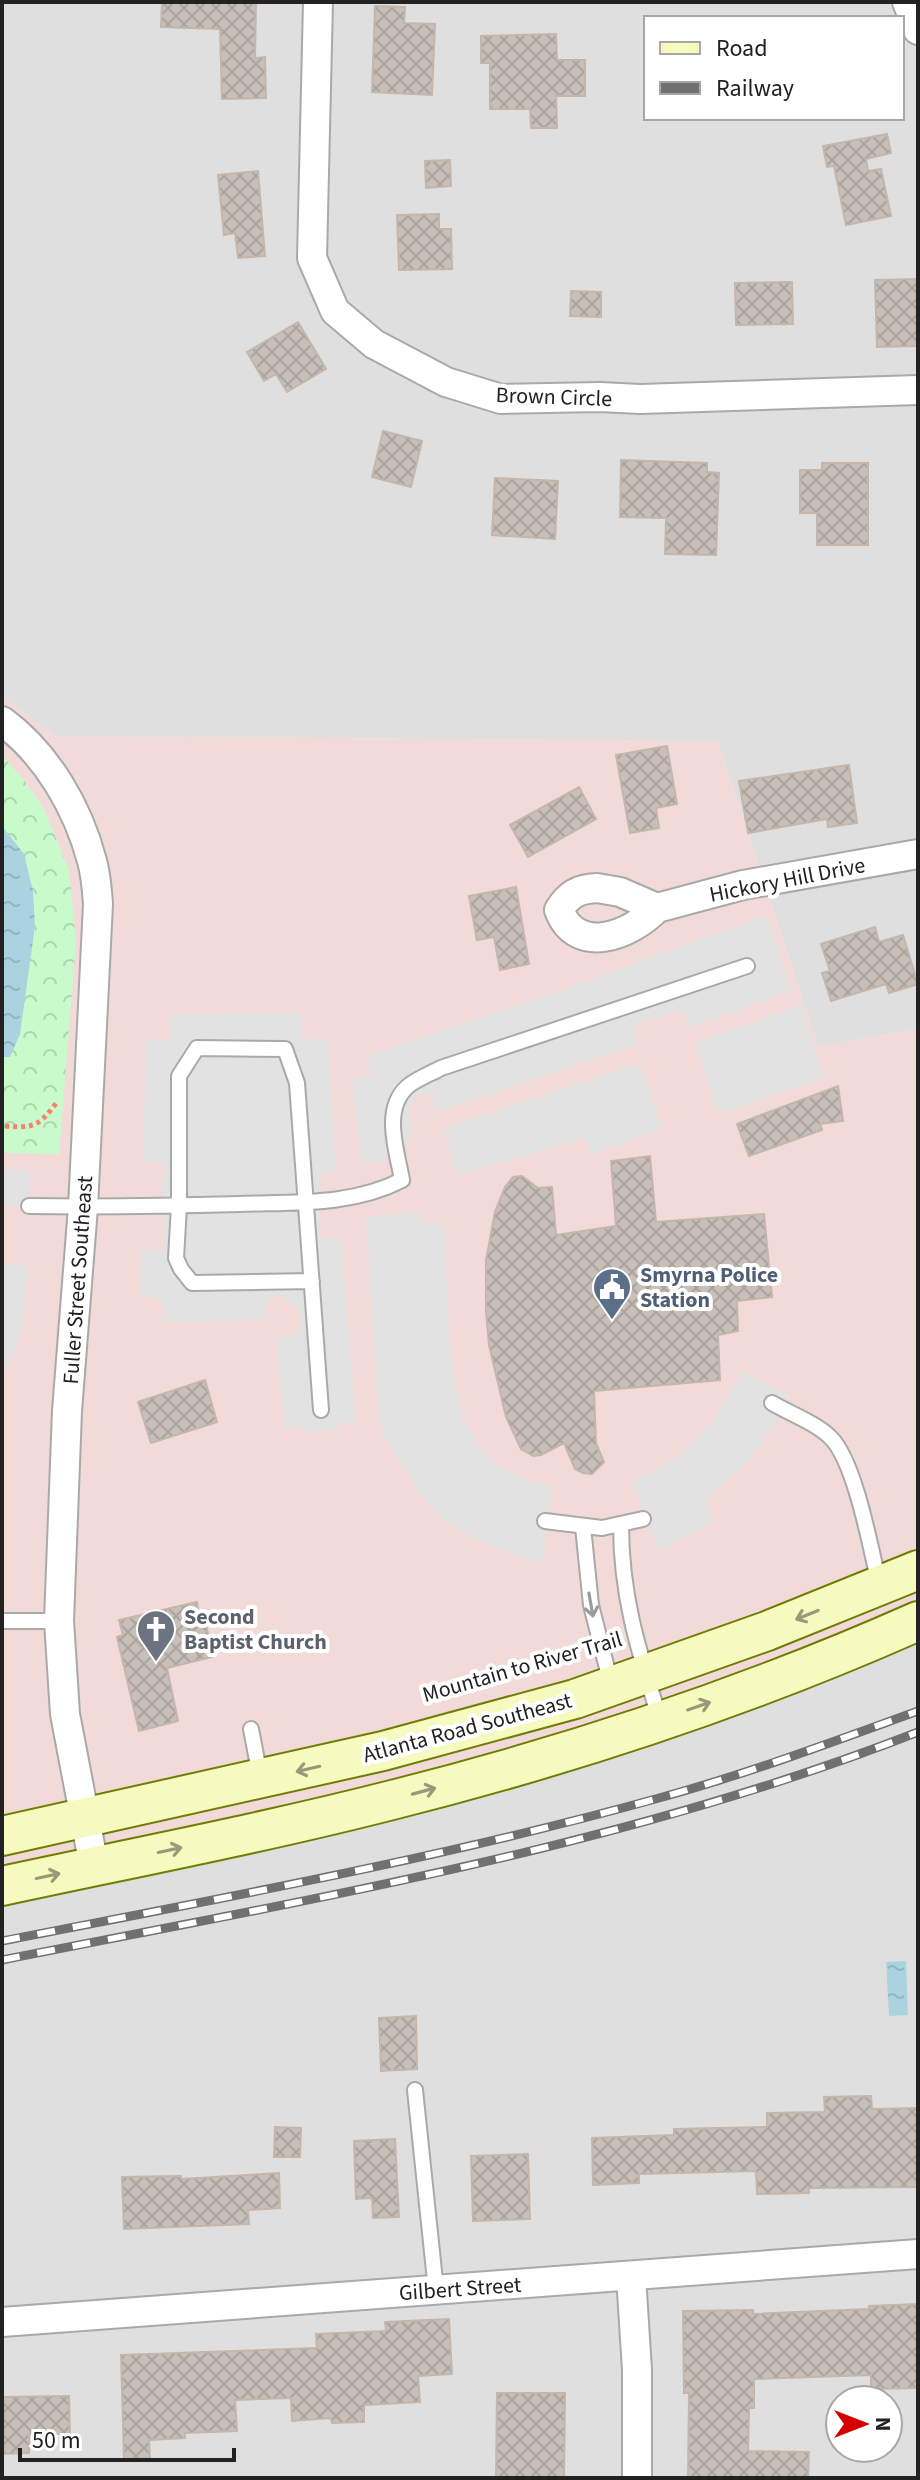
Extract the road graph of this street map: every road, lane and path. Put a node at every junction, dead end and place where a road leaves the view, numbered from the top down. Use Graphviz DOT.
graph roads {
  1 [pos="318,2"];
  2 [pos="907,2"];
  3 [pos="918,30"];
  4 [pos="918,390"];
  5 [pos="2,721"];
  6 [pos="918,854"];
  7 [pos="657,908"];
  8 [pos="747,966"];
  9 [pos="57,1102"];
  10 [pos="3,1125"];
  11 [pos="305,1201"];
  12 [pos="29,1206"];
  13 [pos="179,1206"];
  14 [pos="83,1207"];
  15 [pos="312,1281"];
  16 [pos="772,1403"];
  17 [pos="321,1410"];
  18 [pos="643,1519"];
  19 [pos="545,1521"];
  20 [pos="621,1525"];
  21 [pos="583,1527"];
  22 [pos="918,1570"];
  23 [pos="879,1586"];
  24 [pos="2,1621"];
  25 [pos="59,1621"];
  26 [pos="918,1621"];
  27 [pos="628,1680"];
  28 [pos="660,1720"];
  29 [pos="251,1729"];
  30 [pos="261,1780"];
  31 [pos="84,1819"];
  32 [pos="2,1836"];
  33 [pos="94,1866"];
  34 [pos="2,1886"];
  35 [pos="415,2090"];
  36 [pos="918,2254"];
  37 [pos="631,2276"];
  38 [pos="436,2290"];
  39 [pos="2,2322"];
  40 [pos="637,2478"];
  1 -- 4 [label="street, Brown Circle"];
  2 -- 3 [label="street"];
  5 -- 14 [label="street, Fuller Street Southeast"];
  6 -- 7 [label="street, Hickory Hill Drive"];
  8 -- 11 [label="lane"];
  9 -- 10 [label="path"];
  11 -- 13 [label="lane"];
  11 -- 13 [label="lane"];
  11 -- 15 [label="lane"];
  12 -- 14 [label="lane"];
  13 -- 14 [label="lane"];
  13 -- 15 [label="lane"];
  14 -- 25 [label="street, Fuller Street Southeast"];
  15 -- 17 [label="lane"];
  16 -- 23 [label="lane"];
  18 -- 20 [label="lane"];
  19 -- 21 [label="lane"];
  20 -- 21 [label="lane"];
  20 -- 27 [label="lane"];
  21 -- 27 [label="lane, one-way"];
  22 -- 23 [label="main road, Atlanta Road Southeast"];
  23 -- 27 [label="main road, Atlanta Road Southeast, one-way"];
  24 -- 25 [label="lane"];
  25 -- 31 [label="street, Fuller Street Southeast"];
  28 -- 26 [label="main road, one-way"];
  27 -- 28 [label="lane"];
  27 -- 30 [label="main road, Atlanta Road Southeast, one-way"];
  33 -- 28 [label="main road, one-way"];
  29 -- 30 [label="lane"];
  30 -- 31 [label="main road, Atlanta Road Southeast"];
  31 -- 32 [label="main road, Atlanta Road Southeast"];
  31 -- 33 [label="street, Fuller Street Southeast"];
  34 -- 33 [label="main road, one-way"];
  35 -- 38 [label="lane"];
  36 -- 37 [label="street, Gilbert Street"];
  37 -- 38 [label="street, Gilbert Street"];
  37 -- 40 [label="street"];
  38 -- 39 [label="street, Gilbert Street"];
}
